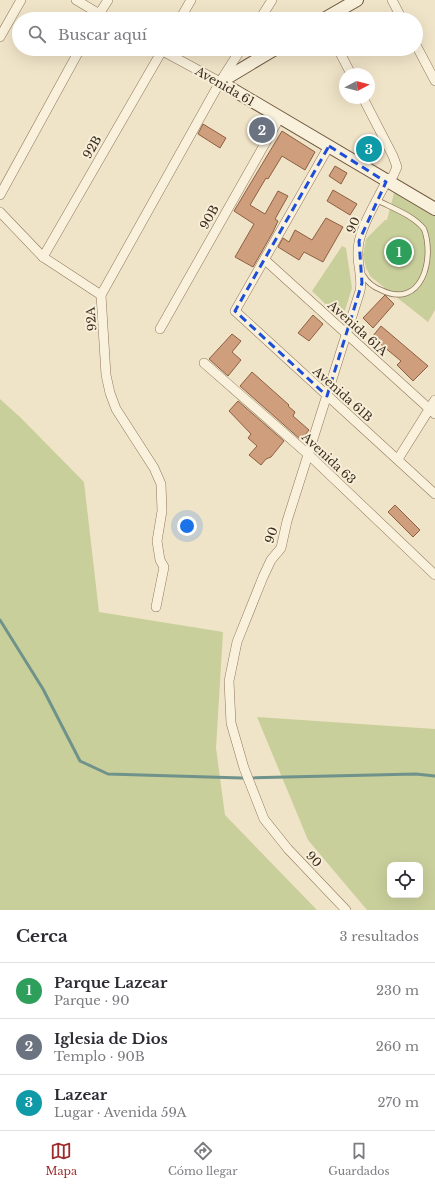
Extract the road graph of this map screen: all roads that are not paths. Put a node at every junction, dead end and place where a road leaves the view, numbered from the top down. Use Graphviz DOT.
graph roads {
  1 [pos="21,0"];
  2 [pos="76,0"];
  3 [pos="108,0"];
  4 [pos="191,0"];
  5 [pos="272,0"];
  6 [pos="392,0"];
  7 [pos="353,1"];
  8 [pos="14,12"];
  9 [pos="92,12"];
  10 [pos="100,12"];
  11 [pos="184,12"];
  12 [pos="264,12"];
  13 [pos="335,12"];
  14 [pos="398,12"];
  15 [pos="12,16"];
  16 [pos="0,37"];
  17 [pos="76,56"];
  18 [pos="159,56"];
  19 [pos="173,56"];
  20 [pos="237,56"];
  21 [pos="263,56"];
  22 [pos="342,56"];
  23 [pos="422,56"];
  24 [pos="348,68"];
  25 [pos="435,81"];
  26 [pos="220,82"];
  27 [pos="366,104"];
  28 [pos="280,117"];
  29 [pos="329,146"];
  30 [pos="386,182"];
  31 [pos="0,195"];
  32 [pos="377,200"];
  33 [pos="435,209"];
  34 [pos="0,212"];
  35 [pos="43,257"];
  36 [pos="265,260"];
  37 [pos="361,272"];
  38 [pos="101,295"];
  39 [pos="160,329"];
  40 [pos="347,333"];
  41 [pos="204,363"];
  42 [pos="327,396"];
  43 [pos="435,400"];
  44 [pos="432,411"];
  45 [pos="310,456"];
  46 [pos="398,459"];
  47 [pos="435,494"];
  48 [pos="435,575"];
  49 [pos="156,607"];
  50 [pos="346,910"];
  1 -- 8 [label="street"];
  2 -- 9 [label="street"];
  3 -- 10 [label="street"];
  4 -- 11 [label="street"];
  5 -- 12 [label="street"];
  6 -- 14 [label="street"];
  7 -- 13 [label="street"];
  15 -- 16 [label="street"];
  17 -- 31 [label="street"];
  18 -- 35 [label="street, 92B"];
  19 -- 26 [label="street, Avenida 61"];
  20 -- 26 [label="street, 92A"];
  21 -- 26 [label="street"];
  22 -- 24 [label="street"];
  23 -- 25 [label="street"];
  26 -- 28 [label="street, Avenida 61"];
  26 -- 38 [label="street, 92A"];
  27 -- 30 [label="street, 90"];
  28 -- 29 [label="street, Avenida 61"];
  28 -- 39 [label="street, 90B"];
  29 -- 30 [label="street, Avenida 61"];
  29 -- 36 [label="street"];
  30 -- 32 [label="street, 90"];
  30 -- 33 [label="street, Avenida 61"];
  32 -- 37 [label="street, 90"];
  32 -- 37 [label="lane"];
  34 -- 35 [label="street"];
  35 -- 38 [label="street"];
  36 -- 40 [label="street, Avenida 61A"];
  36 -- 42 [label="street, Avenida 61B"];
  37 -- 40 [label="street, 90"];
  38 -- 49 [label="street, 92A"];
  40 -- 42 [label="street, 90"];
  40 -- 44 [label="street, Avenida 61A"];
  41 -- 45 [label="street, Avenida 63"];
  42 -- 45 [label="street, 90"];
  42 -- 46 [label="street, Avenida 61B"];
  43 -- 44 [label="street"];
  44 -- 46 [label="street"];
  45 -- 48 [label="street, Avenida 63"];
  45 -- 50 [label="street, 90"];
  46 -- 47 [label="street, Avenida 61B"];
}
